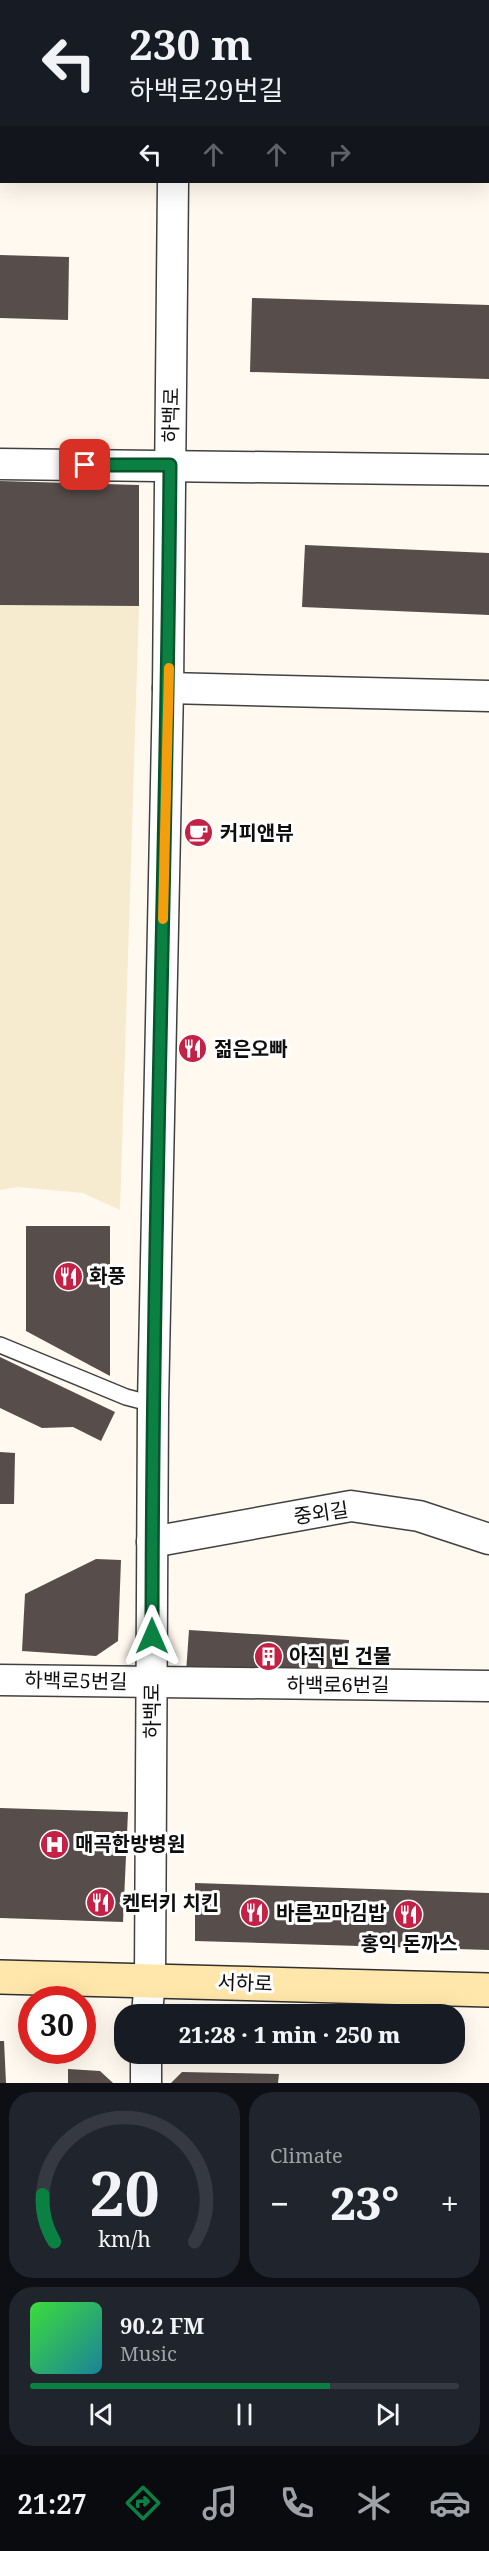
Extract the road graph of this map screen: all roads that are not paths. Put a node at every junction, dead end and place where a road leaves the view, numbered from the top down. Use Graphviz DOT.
graph roads {
  1 [pos="174,183"];
  2 [pos="0,464"];
  3 [pos="170,465"];
  4 [pos="489,470"];
  5 [pos="168,688"];
  6 [pos="489,696"];
  7 [pos="0,1345"];
  8 [pos="153,1404"];
  9 [pos="489,1539"];
  10 [pos="152,1542"];
  11 [pos="0,1680"];
  12 [pos="152,1683"];
  13 [pos="489,1686"];
  14 [pos="0,1977"];
  15 [pos="150,1980"];
  16 [pos="489,1990"];
  17 [pos="148,2004"];
  18 [pos="146,2064"];
  19 [pos="146,2083"];
  1 -- 3 [label="street, 하백로"];
  2 -- 3 [label="street"];
  3 -- 4 [label="street"];
  3 -- 5 [label="street, 하백로"];
  5 -- 6 [label="street"];
  5 -- 8 [label="street, 하백로"];
  7 -- 8 [label="lane"];
  8 -- 10 [label="street, 하백로"];
  9 -- 10 [label="street, 중외길"];
  10 -- 12 [label="street, 하백로"];
  11 -- 12 [label="street, 하백로5번길"];
  12 -- 13 [label="street, 하백로6번길"];
  12 -- 15 [label="street, 하백로"];
  14 -- 15 [label="main road, 서하로"];
  15 -- 16 [label="main road, 서하로"];
  15 -- 17 [label="street, 하백로"];
  18 -- 19 [label="street"];
}
